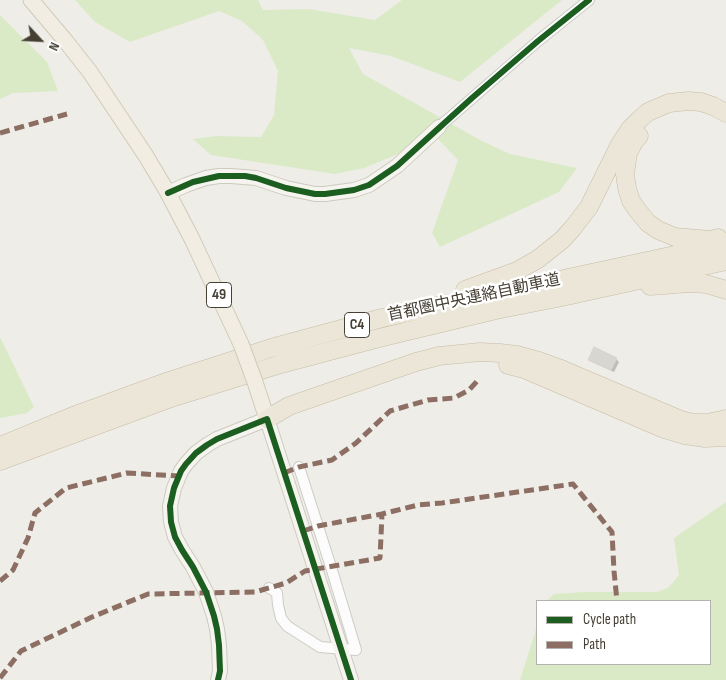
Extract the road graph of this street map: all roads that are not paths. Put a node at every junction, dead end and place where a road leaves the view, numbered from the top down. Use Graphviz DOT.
graph roads {
  1 [pos="31,0"];
  2 [pos="589,0"];
  3 [pos="726,113"];
  4 [pos="726,126"];
  5 [pos="439,127"];
  6 [pos="168,193"];
  7 [pos="726,237"];
  8 [pos="726,244"];
  9 [pos="726,261"];
  10 [pos="726,290"];
  11 [pos="562,297"];
  12 [pos="382,318"];
  13 [pos="726,407"];
  14 [pos="639,410"];
  15 [pos="726,418"];
  16 [pos="268,419"];
  17 [pos="726,429"];
  18 [pos="726,437"];
  19 [pos="0,446"];
  20 [pos="0,461"];
  21 [pos="299,467"];
  22 [pos="269,588"];
  23 [pos="341,650"];
  24 [pos="218,680"];
  25 [pos="351,680"];
  1 -- 6 [label="main road, 49"];
  2 -- 5 [label="street"];
  3 -- 12 [label="highway"];
  4 -- 7 [label="highway"];
  5 -- 6 [label="street"];
  6 -- 16 [label="main road, 49, bridge"];
  8 -- 12 [label="highway, 首都圏中央連絡自動車道 / C4"];
  9 -- 11 [label="highway, 首都圏中央連絡自動車道 / C4"];
  10 -- 11 [label="highway"];
  11 -- 20 [label="highway, 首都圏中央連絡自動車道 / C4"];
  12 -- 19 [label="highway, 首都圏中央連絡自動車道 / C4"];
  13 -- 14 [label="highway"];
  14 -- 15 [label="highway"];
  14 -- 16 [label="highway"];
  14 -- 17 [label="highway"];
  14 -- 18 [label="highway"];
  16 -- 23 [label="street"];
  16 -- 24 [label="street"];
  21 -- 23 [label="street"];
  22 -- 23 [label="street"];
  23 -- 25 [label="street"];
}
